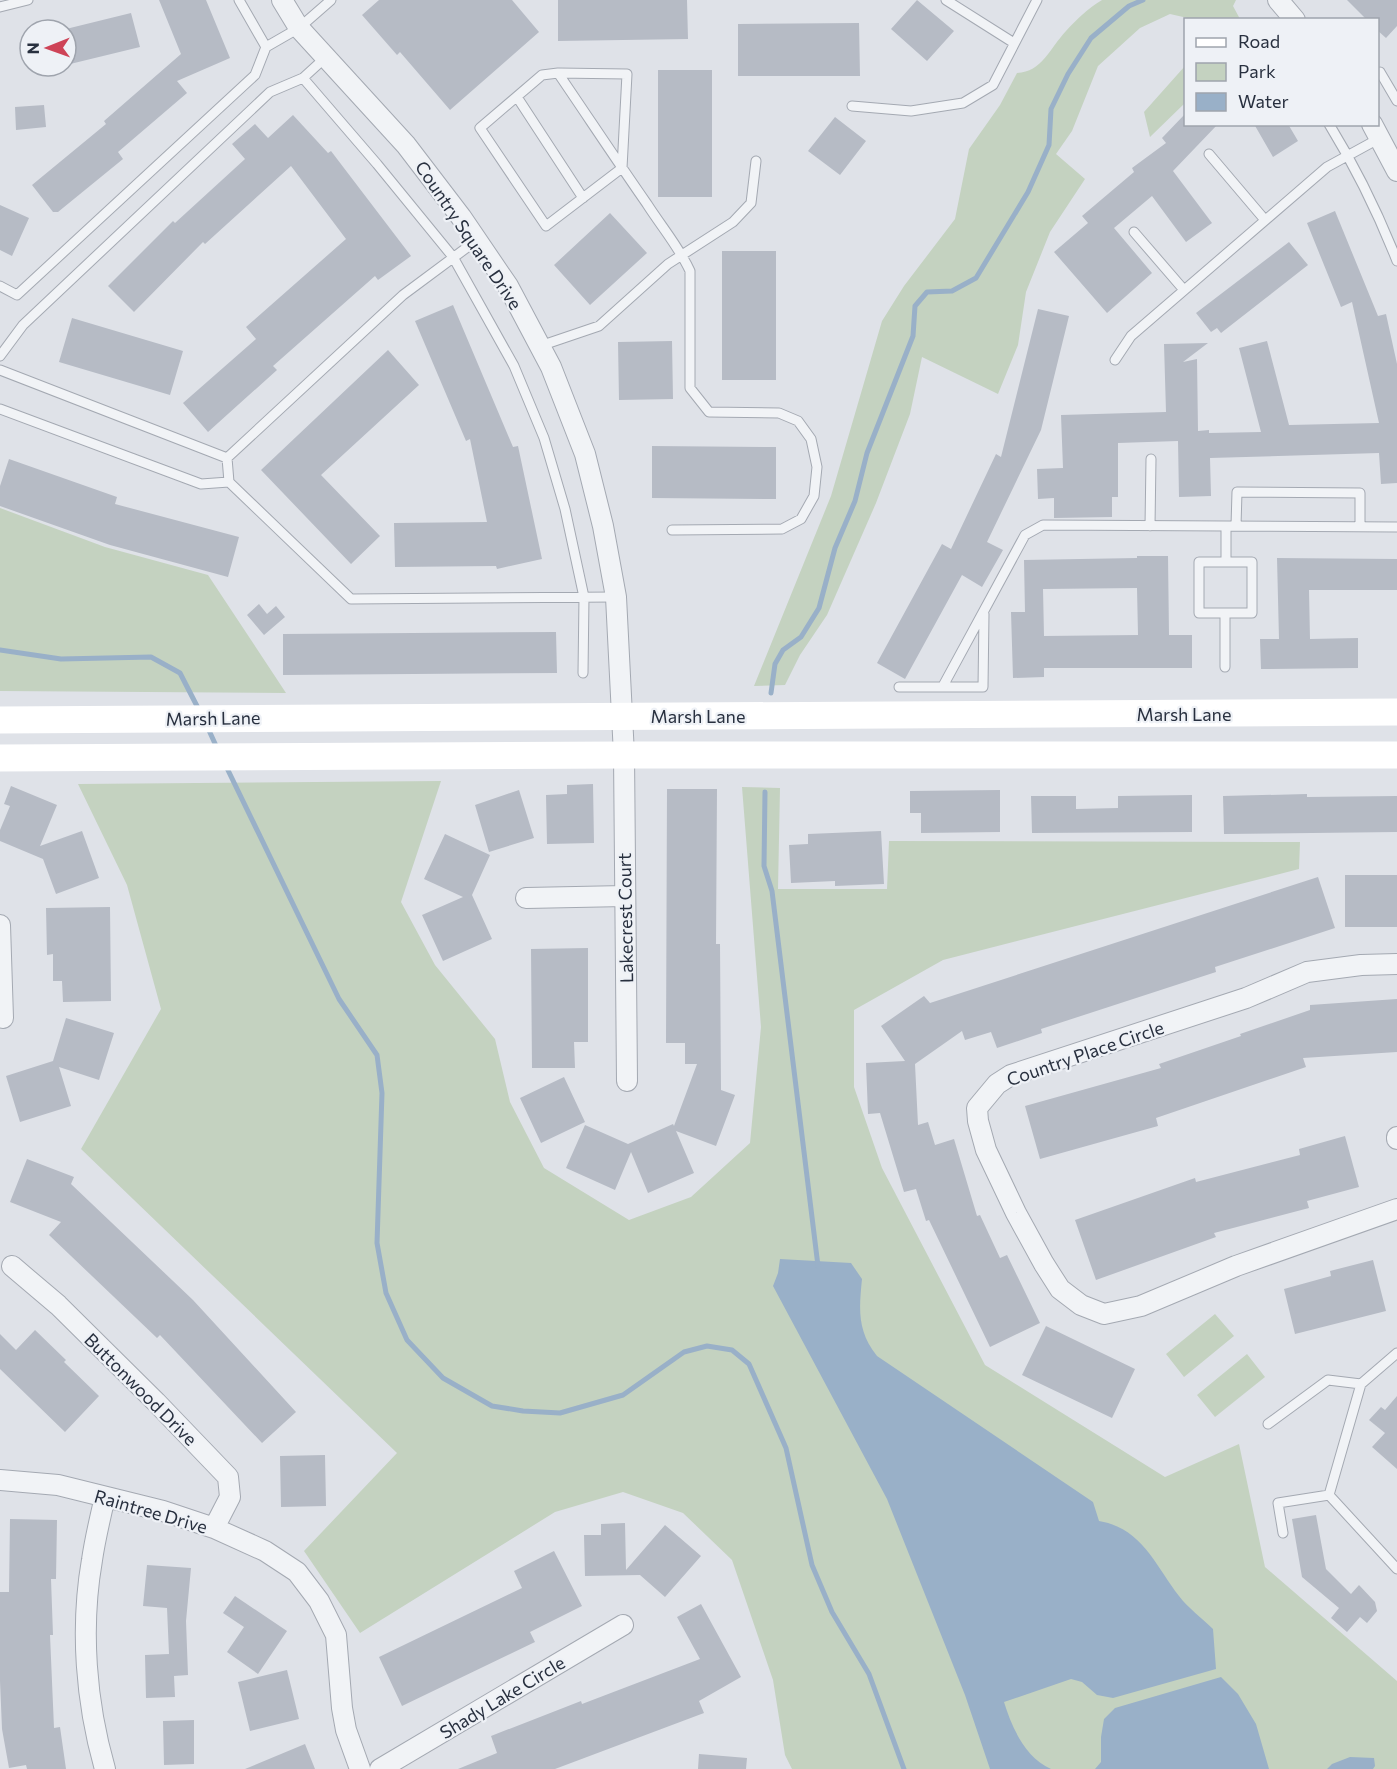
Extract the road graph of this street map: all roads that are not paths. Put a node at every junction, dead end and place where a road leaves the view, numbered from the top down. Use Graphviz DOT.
graph roads {
  1 [pos="28,0"];
  2 [pos="238,0"];
  3 [pos="282,0"];
  4 [pos="331,0"];
  5 [pos="946,0"];
  6 [pos="1037,0"];
  7 [pos="1278,0"];
  8 [pos="0,7"];
  9 [pos="1293,18"];
  10 [pos="298,28"];
  11 [pos="1014,42"];
  12 [pos="266,47"];
  13 [pos="326,57"];
  14 [pos="558,73"];
  15 [pos="1379,73"];
  16 [pos="303,78"];
  17 [pos="517,97"];
  18 [pos="1397,101"];
  19 [pos="852,106"];
  20 [pos="1330,126"];
  21 [pos="1376,131"];
  22 [pos="1209,154"];
  23 [pos="1348,156"];
  24 [pos="756,161"];
  25 [pos="622,168"];
  26 [pos="1397,171"];
  27 [pos="583,198"];
  28 [pos="1265,220"];
  29 [pos="1134,232"];
  30 [pos="477,240"];
  31 [pos="683,255"];
  32 [pos="453,257"];
  33 [pos="1397,261"];
  34 [pos="0,286"];
  35 [pos="1184,290"];
  36 [pos="540,346"];
  37 [pos="0,356"];
  38 [pos="1115,360"];
  39 [pos="0,370"];
  40 [pos="0,410"];
  41 [pos="227,458"];
  42 [pos="1150,459"];
  43 [pos="229,482"];
  44 [pos="1150,526"];
  45 [pos="1226,526"];
  46 [pos="1236,526"];
  47 [pos="1360,527"];
  48 [pos="1397,527"];
  49 [pos="672,530"];
  50 [pos="1226,562"];
  51 [pos="584,597"];
  52 [pos="616,597"];
  53 [pos="984,611"];
  54 [pos="1225,613"];
  55 [pos="1225,667"];
  56 [pos="583,673"];
  57 [pos="943,686"];
  58 [pos="899,687"];
  59 [pos="1397,712"];
  60 [pos="622,717"];
  61 [pos="0,720"];
  62 [pos="624,755"];
  63 [pos="1397,755"];
  64 [pos="0,758"];
  65 [pos="625,896"];
  66 [pos="526,898"];
  67 [pos="0,925"];
  68 [pos="1397,964"];
  69 [pos="3,1018"];
  70 [pos="627,1081"];
  71 [pos="1397,1209"];
  72 [pos="12,1266"];
  73 [pos="1397,1353"];
  74 [pos="1361,1384"];
  75 [pos="1268,1424"];
  76 [pos="0,1480"];
  77 [pos="1329,1495"];
  78 [pos="105,1497"];
  79 [pos="214,1528"];
  80 [pos="1283,1533"];
  81 [pos="1397,1569"];
  82 [pos="623,1625"];
  83 [pos="105,1769"];
  84 [pos="360,1769"];
  85 [pos="380,1769"];
  1 -- 8 [label="lane"];
  2 -- 12 [label="lane"];
  3 -- 10 [label="street, Country Square Drive"];
  4 -- 10 [label="lane"];
  5 -- 11 [label="lane"];
  6 -- 11 [label="lane"];
  7 -- 9 [label="street"];
  10 -- 12 [label="lane"];
  10 -- 13 [label="street, Country Square Drive"];
  11 -- 19 [label="lane"];
  12 -- 34 [label="lane"];
  13 -- 16 [label="lane"];
  13 -- 30 [label="street, Country Square Drive"];
  14 -- 17 [label="lane"];
  14 -- 25 [label="lane"];
  14 -- 25 [label="lane"];
  15 -- 18 [label="lane"];
  16 -- 32 [label="lane"];
  16 -- 37 [label="lane"];
  17 -- 27 [label="lane"];
  17 -- 27 [label="lane"];
  20 -- 23 [label="lane"];
  21 -- 23 [label="lane"];
  21 -- 26 [label="street"];
  22 -- 28 [label="lane"];
  23 -- 28 [label="lane"];
  23 -- 33 [label="lane"];
  24 -- 31 [label="lane"];
  25 -- 27 [label="lane"];
  25 -- 31 [label="lane"];
  28 -- 35 [label="lane"];
  29 -- 35 [label="lane"];
  30 -- 32 [label="lane"];
  30 -- 36 [label="street, Country Square Drive"];
  31 -- 36 [label="lane"];
  31 -- 49 [label="lane"];
  32 -- 41 [label="lane"];
  32 -- 51 [label="lane"];
  35 -- 38 [label="lane"];
  36 -- 52 [label="street, Country Square Drive"];
  39 -- 41 [label="lane"];
  40 -- 43 [label="lane"];
  41 -- 43 [label="lane"];
  42 -- 44 [label="lane"];
  43 -- 51 [label="lane"];
  44 -- 45 [label="lane"];
  44 -- 53 [label="lane"];
  45 -- 46 [label="lane"];
  45 -- 50 [label="lane"];
  46 -- 47 [label="lane"];
  46 -- 47 [label="lane"];
  47 -- 48 [label="lane"];
  50 -- 54 [label="lane"];
  50 -- 54 [label="lane"];
  51 -- 52 [label="lane"];
  51 -- 56 [label="lane"];
  52 -- 60 [label="street, Country Square Drive"];
  53 -- 57 [label="lane"];
  53 -- 57 [label="lane"];
  54 -- 55 [label="lane"];
  57 -- 58 [label="lane"];
  59 -- 60 [label="main road, Marsh Lane"];
  60 -- 61 [label="main road, Marsh Lane"];
  60 -- 62 [label="street, Country Square Drive"];
  62 -- 63 [label="main road"];
  62 -- 64 [label="main road"];
  62 -- 65 [label="street, Lakecrest Court"];
  65 -- 66 [label="street"];
  65 -- 70 [label="street, Lakecrest Court"];
  67 -- 69 [label="street"];
  68 -- 71 [label="street, Country Place Circle"];
  72 -- 79 [label="street, Buttonwood Drive"];
  73 -- 74 [label="lane"];
  74 -- 75 [label="lane"];
  74 -- 77 [label="lane"];
  76 -- 78 [label="street, Raintree Drive"];
  77 -- 80 [label="lane"];
  77 -- 81 [label="lane"];
  78 -- 79 [label="street, Raintree Drive"];
  78 -- 83 [label="street"];
  79 -- 84 [label="street, Raintree Drive"];
  82 -- 85 [label="street, Shady Lake Circle"];
}
